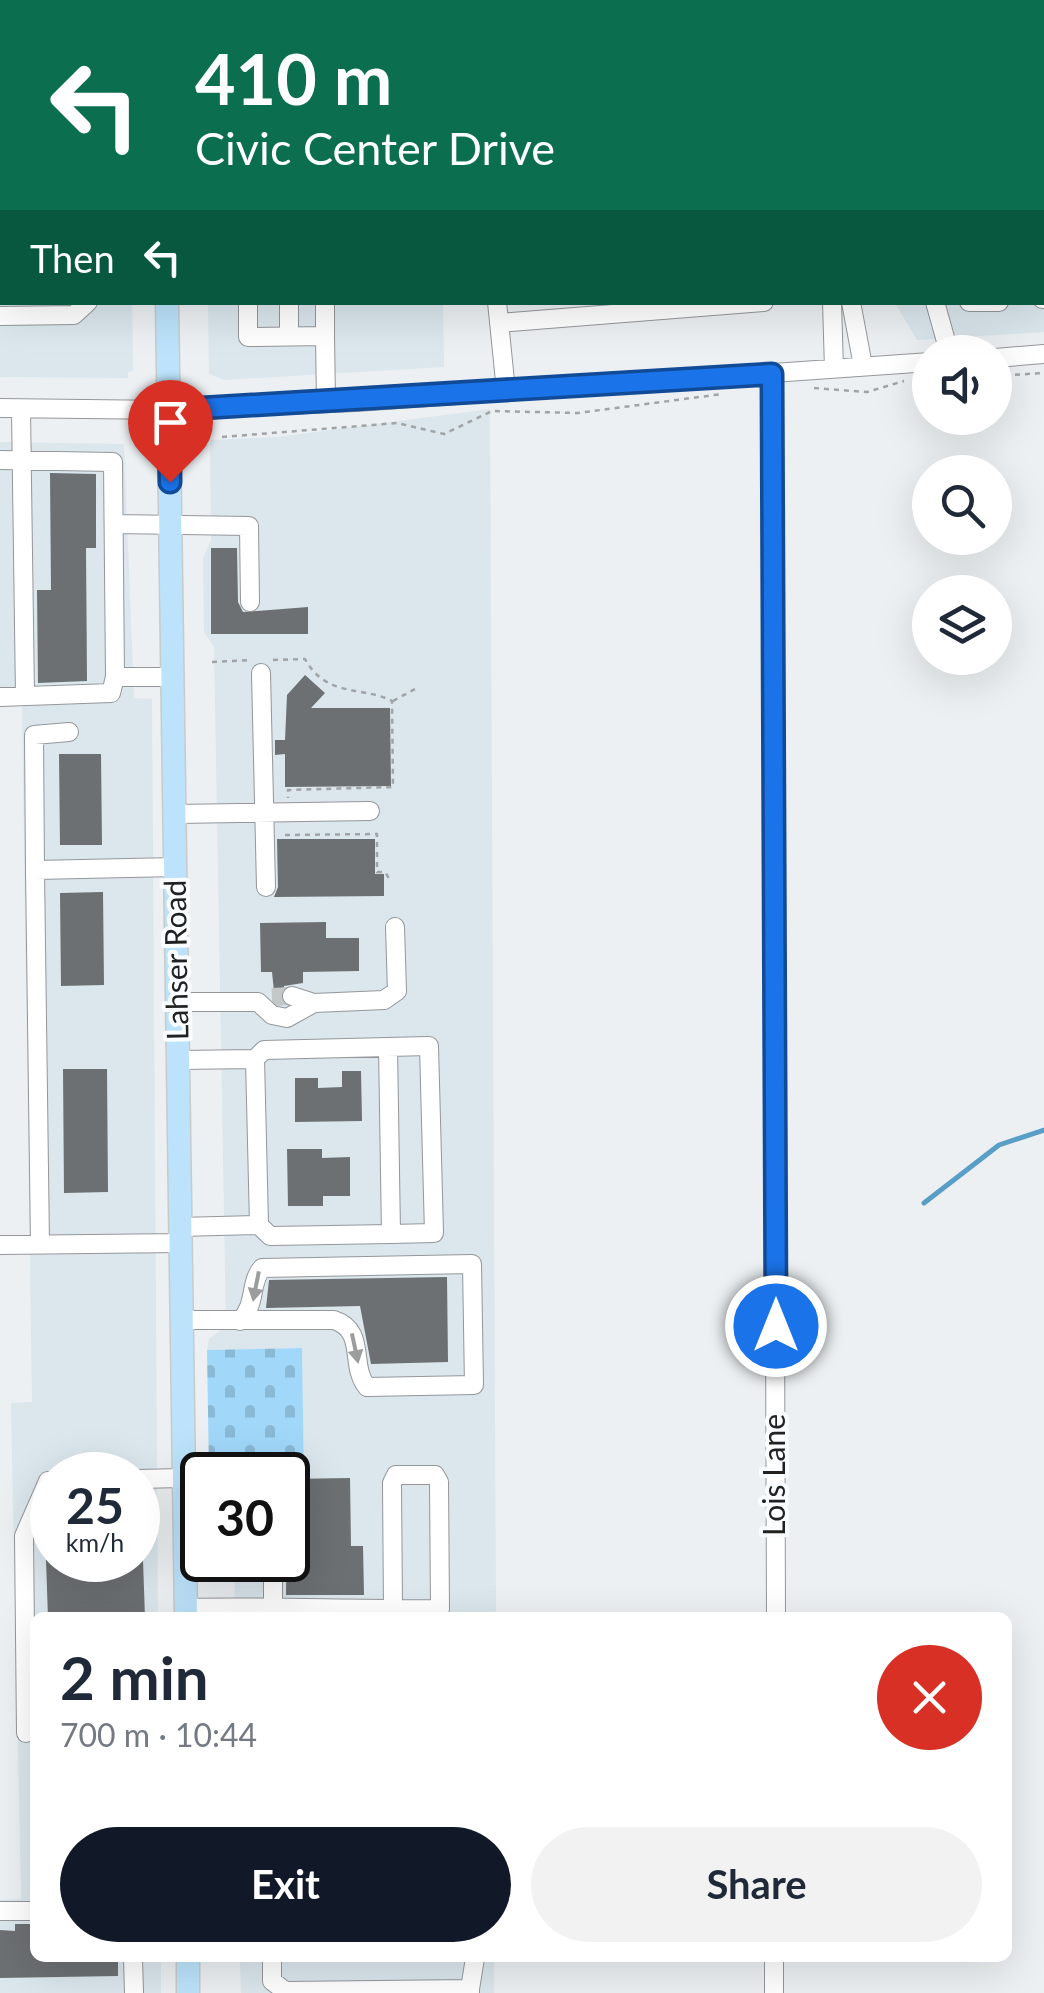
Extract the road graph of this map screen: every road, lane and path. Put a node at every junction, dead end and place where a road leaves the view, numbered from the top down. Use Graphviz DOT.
graph roads {
  1 [pos="85,305"];
  2 [pos="167,305"];
  3 [pos="248,305"];
  4 [pos="289,305"];
  5 [pos="325,305"];
  6 [pos="497,305"];
  7 [pos="728,305"];
  8 [pos="832,305"];
  9 [pos="852,305"];
  10 [pos="936,305"];
  11 [pos="0,316"];
  12 [pos="499,324"];
  13 [pos="944,335"];
  14 [pos="289,336"];
  15 [pos="326,336"];
  16 [pos="1044,354"];
  17 [pos="1012,357"];
  18 [pos="912,363"];
  19 [pos="863,366"];
  20 [pos="834,368"];
  21 [pos="1044,373"];
  22 [pos="772,374"];
  23 [pos="1012,375"];
  24 [pos="907,380"];
  25 [pos="804,388"];
  26 [pos="506,391"];
  27 [pos="730,394"];
  28 [pos="326,403"];
  29 [pos="0,408"];
  30 [pos="21,410"];
  31 [pos="169,410"];
  32 [pos="222,437"];
  33 [pos="0,460"];
  34 [pos="21,460"];
  35 [pos="170,522"];
  36 [pos="114,524"];
  37 [pos="250,602"];
  38 [pos="212,662"];
  39 [pos="259,664"];
  40 [pos="115,677"];
  41 [pos="173,677"];
  42 [pos="414,689"];
  43 [pos="25,696"];
  44 [pos="0,697"];
  45 [pos="392,702"];
  46 [pos="68,732"];
  47 [pos="288,804"];
  48 [pos="370,811"];
  49 [pos="264,813"];
  50 [pos="175,814"];
  51 [pos="285,836"];
  52 [pos="176,867"];
  53 [pos="34,870"];
  54 [pos="390,880"];
  55 [pos="266,888"];
  56 [pos="395,927"];
  57 [pos="274,998"];
  58 [pos="178,1002"];
  59 [pos="314,1003"];
  60 [pos="388,1048"];
  61 [pos="254,1059"];
  62 [pos="179,1060"];
  63 [pos="259,1225"];
  64 [pos="392,1234"];
  65 [pos="180,1235"];
  66 [pos="0,1245"];
  67 [pos="40,1245"];
  68 [pos="181,1320"];
  69 [pos="240,1320"];
  70 [pos="184,1452"];
  71 [pos="30,1522"];
  72 [pos="186,1582"];
  73 [pos="273,1582"];
  74 [pos="273,1609"];
  75 [pos="393,1610"];
  76 [pos="186,1612"];
  77 [pos="208,1612"];
  78 [pos="776,1612"];
  79 [pos="26,1733"];
  80 [pos="30,1911"];
  81 [pos="0,1912"];
  82 [pos="133,1962"];
  83 [pos="188,1962"];
  84 [pos="272,1962"];
  85 [pos="474,1962"];
  86 [pos="774,1962"];
  87 [pos="470,1991"];
  88 [pos="134,1993"];
  89 [pos="188,1993"];
  90 [pos="774,1993"];
  1 -- 11 [label="street"];
  2 -- 31 [label="main road, Lahser Road"];
  3 -- 14 [label="street"];
  4 -- 14 [label="street"];
  5 -- 15 [label="street"];
  6 -- 12 [label="street"];
  7 -- 12 [label="street"];
  8 -- 20 [label="street"];
  9 -- 19 [label="street"];
  10 -- 13 [label="street"];
  12 -- 26 [label="street"];
  14 -- 15 [label="street"];
  15 -- 28 [label="street"];
  16 -- 17 [label="street"];
  18 -- 19 [label="street"];
  19 -- 20 [label="street"];
  20 -- 22 [label="street"];
  21 -- 23 [label="path"];
  22 -- 26 [label="street"];
  22 -- 78 [label="street, Lois Lane"];
  24 -- 25 [label="path"];
  26 -- 28 [label="street"];
  27 -- 32 [label="path"];
  28 -- 31 [label="street"];
  29 -- 30 [label="street"];
  30 -- 31 [label="street"];
  30 -- 34 [label="street"];
  31 -- 35 [label="main road, Lahser Road"];
  33 -- 34 [label="street"];
  34 -- 36 [label="street"];
  34 -- 43 [label="street"];
  35 -- 36 [label="street"];
  35 -- 37 [label="street"];
  35 -- 41 [label="main road, Lahser Road"];
  36 -- 40 [label="street"];
  38 -- 39 [label="path"];
  39 -- 45 [label="path"];
  39 -- 49 [label="street"];
  40 -- 41 [label="street"];
  40 -- 43 [label="street"];
  41 -- 50 [label="main road, Lahser Road"];
  42 -- 45 [label="path"];
  43 -- 44 [label="street"];
  45 -- 47 [label="path"];
  46 -- 53 [label="street"];
  48 -- 49 [label="street"];
  49 -- 50 [label="street"];
  49 -- 55 [label="street"];
  50 -- 52 [label="main road, Lahser Road"];
  51 -- 54 [label="path"];
  52 -- 53 [label="street"];
  52 -- 58 [label="main road, Lahser Road"];
  53 -- 67 [label="street"];
  56 -- 59 [label="street"];
  57 -- 58 [label="street"];
  57 -- 59 [label="street"];
  57 -- 59 [label="street"];
  58 -- 62 [label="main road, Lahser Road"];
  60 -- 61 [label="street"];
  60 -- 64 [label="street"];
  60 -- 64 [label="street"];
  61 -- 62 [label="street"];
  61 -- 63 [label="street"];
  62 -- 65 [label="main road, Lahser Road"];
  63 -- 64 [label="street"];
  63 -- 65 [label="street"];
  65 -- 67 [label="street"];
  65 -- 68 [label="main road, Lahser Road"];
  66 -- 67 [label="street"];
  68 -- 69 [label="street"];
  68 -- 70 [label="main road, Lahser Road"];
  69 -- 69 [label="street, one-way"];
  71 -- 79 [label="street"];
  72 -- 76 [label="main road, Lahser Road"];
  73 -- 74 [label="street"];
  74 -- 75 [label="street"];
  74 -- 77 [label="street"];
  75 -- 75 [label="street"];
  80 -- 81 [label="street"];
  82 -- 88 [label="street"];
  83 -- 89 [label="main road"];
  84 -- 87 [label="street"];
  85 -- 87 [label="street"];
  86 -- 90 [label="street"];
}
